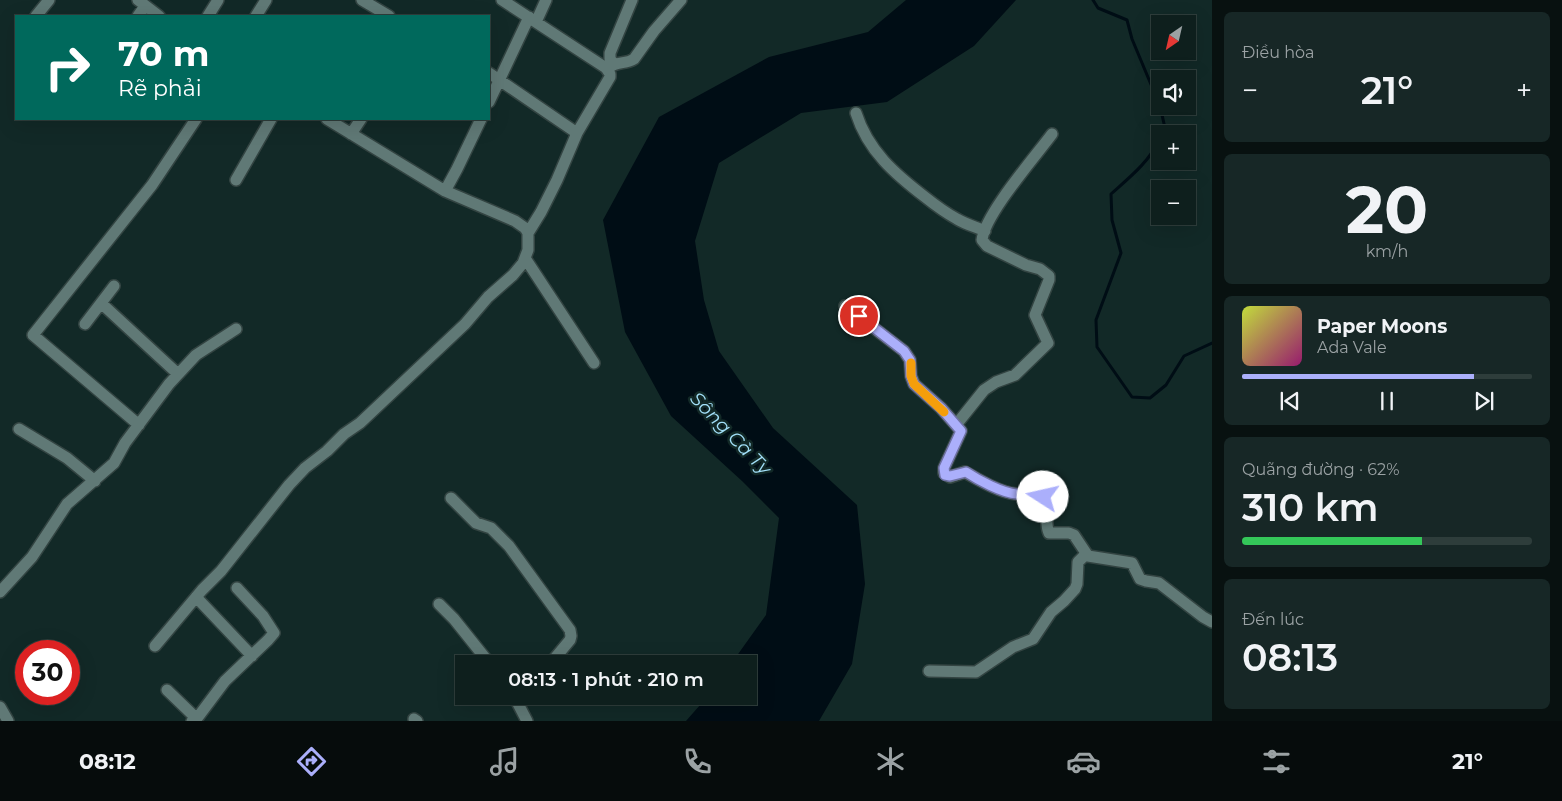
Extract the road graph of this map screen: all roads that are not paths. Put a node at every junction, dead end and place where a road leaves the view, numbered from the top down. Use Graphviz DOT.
graph roads {
  1 [pos="49,0"];
  2 [pos="218,0"];
  3 [pos="266,0"];
  4 [pos="362,0"];
  5 [pos="502,0"];
  6 [pos="546,0"];
  7 [pos="632,0"];
  8 [pos="681,0"];
  9 [pos="142,3"];
  10 [pos="37,15"];
  11 [pos="138,15"];
  12 [pos="158,15"];
  13 [pos="209,15"];
  14 [pos="257,15"];
  15 [pos="387,15"];
  16 [pos="532,19"];
  17 [pos="610,67"];
  18 [pos="490,74"];
  19 [pos="500,80"];
  20 [pos="490,100"];
  21 [pos="856,113"];
  22 [pos="195,120"];
  23 [pos="270,120"];
  24 [pos="329,120"];
  25 [pos="360,120"];
  26 [pos="481,120"];
  27 [pos="577,132"];
  28 [pos="352,134"];
  29 [pos="1052,134"];
  30 [pos="236,180"];
  31 [pos="445,191"];
  32 [pos="985,231"];
  33 [pos="528,233"];
  34 [pos="525,258"];
  35 [pos="114,286"];
  36 [pos="101,303"];
  37 [pos="845,306"];
  38 [pos="85,324"];
  39 [pos="236,329"];
  40 [pos="594,363"];
  41 [pos="178,374"];
  42 [pos="139,425"];
  43 [pos="956,425"];
  44 [pos="19,429"];
  45 [pos="95,481"];
  46 [pos="451,498"];
  47 [pos="1086,554"];
  48 [pos="237,588"];
  49 [pos="0,592"];
  50 [pos="196,597"];
  51 [pos="439,604"];
  52 [pos="1212,622"];
  53 [pos="155,646"];
  54 [pos="483,655"];
  55 [pos="558,655"];
  56 [pos="252,656"];
  57 [pos="929,671"];
  58 [pos="167,690"];
  59 [pos="519,705"];
  60 [pos="0,707"];
  61 [pos="194,720"];
  62 [pos="8,721"];
  63 [pos="527,721"];
  1 -- 10 [label="street"];
  2 -- 13 [label="street"];
  3 -- 14 [label="street"];
  4 -- 15 [label="street"];
  5 -- 16 [label="street"];
  6 -- 16 [label="street"];
  7 -- 17 [label="street"];
  8 -- 17 [label="street"];
  9 -- 11 [label="street"];
  9 -- 12 [label="street"];
  16 -- 17 [label="street"];
  16 -- 19 [label="street"];
  17 -- 27 [label="street"];
  18 -- 19 [label="street"];
  19 -- 20 [label="street"];
  19 -- 27 [label="street"];
  21 -- 32 [label="street"];
  22 -- 42 [label="street"];
  23 -- 30 [label="street"];
  24 -- 28 [label="street"];
  25 -- 28 [label="street"];
  26 -- 31 [label="street"];
  27 -- 33 [label="street"];
  28 -- 31 [label="street"];
  29 -- 32 [label="street"];
  31 -- 33 [label="street"];
  32 -- 43 [label="street"];
  33 -- 34 [label="street"];
  34 -- 40 [label="street"];
  34 -- 50 [label="street"];
  35 -- 36 [label="street"];
  36 -- 38 [label="street"];
  36 -- 41 [label="street"];
  37 -- 43 [label="street"];
  39 -- 41 [label="street"];
  41 -- 42 [label="street"];
  42 -- 45 [label="street"];
  43 -- 47 [label="street"];
  44 -- 45 [label="street"];
  45 -- 49 [label="street"];
  46 -- 55 [label="street"];
  47 -- 52 [label="street"];
  47 -- 57 [label="street"];
  48 -- 56 [label="street"];
  50 -- 53 [label="street"];
  50 -- 56 [label="street"];
  51 -- 54 [label="street"];
  56 -- 61 [label="street"];
  58 -- 61 [label="street"];
  59 -- 63 [label="street"];
  60 -- 62 [label="street"];
}
